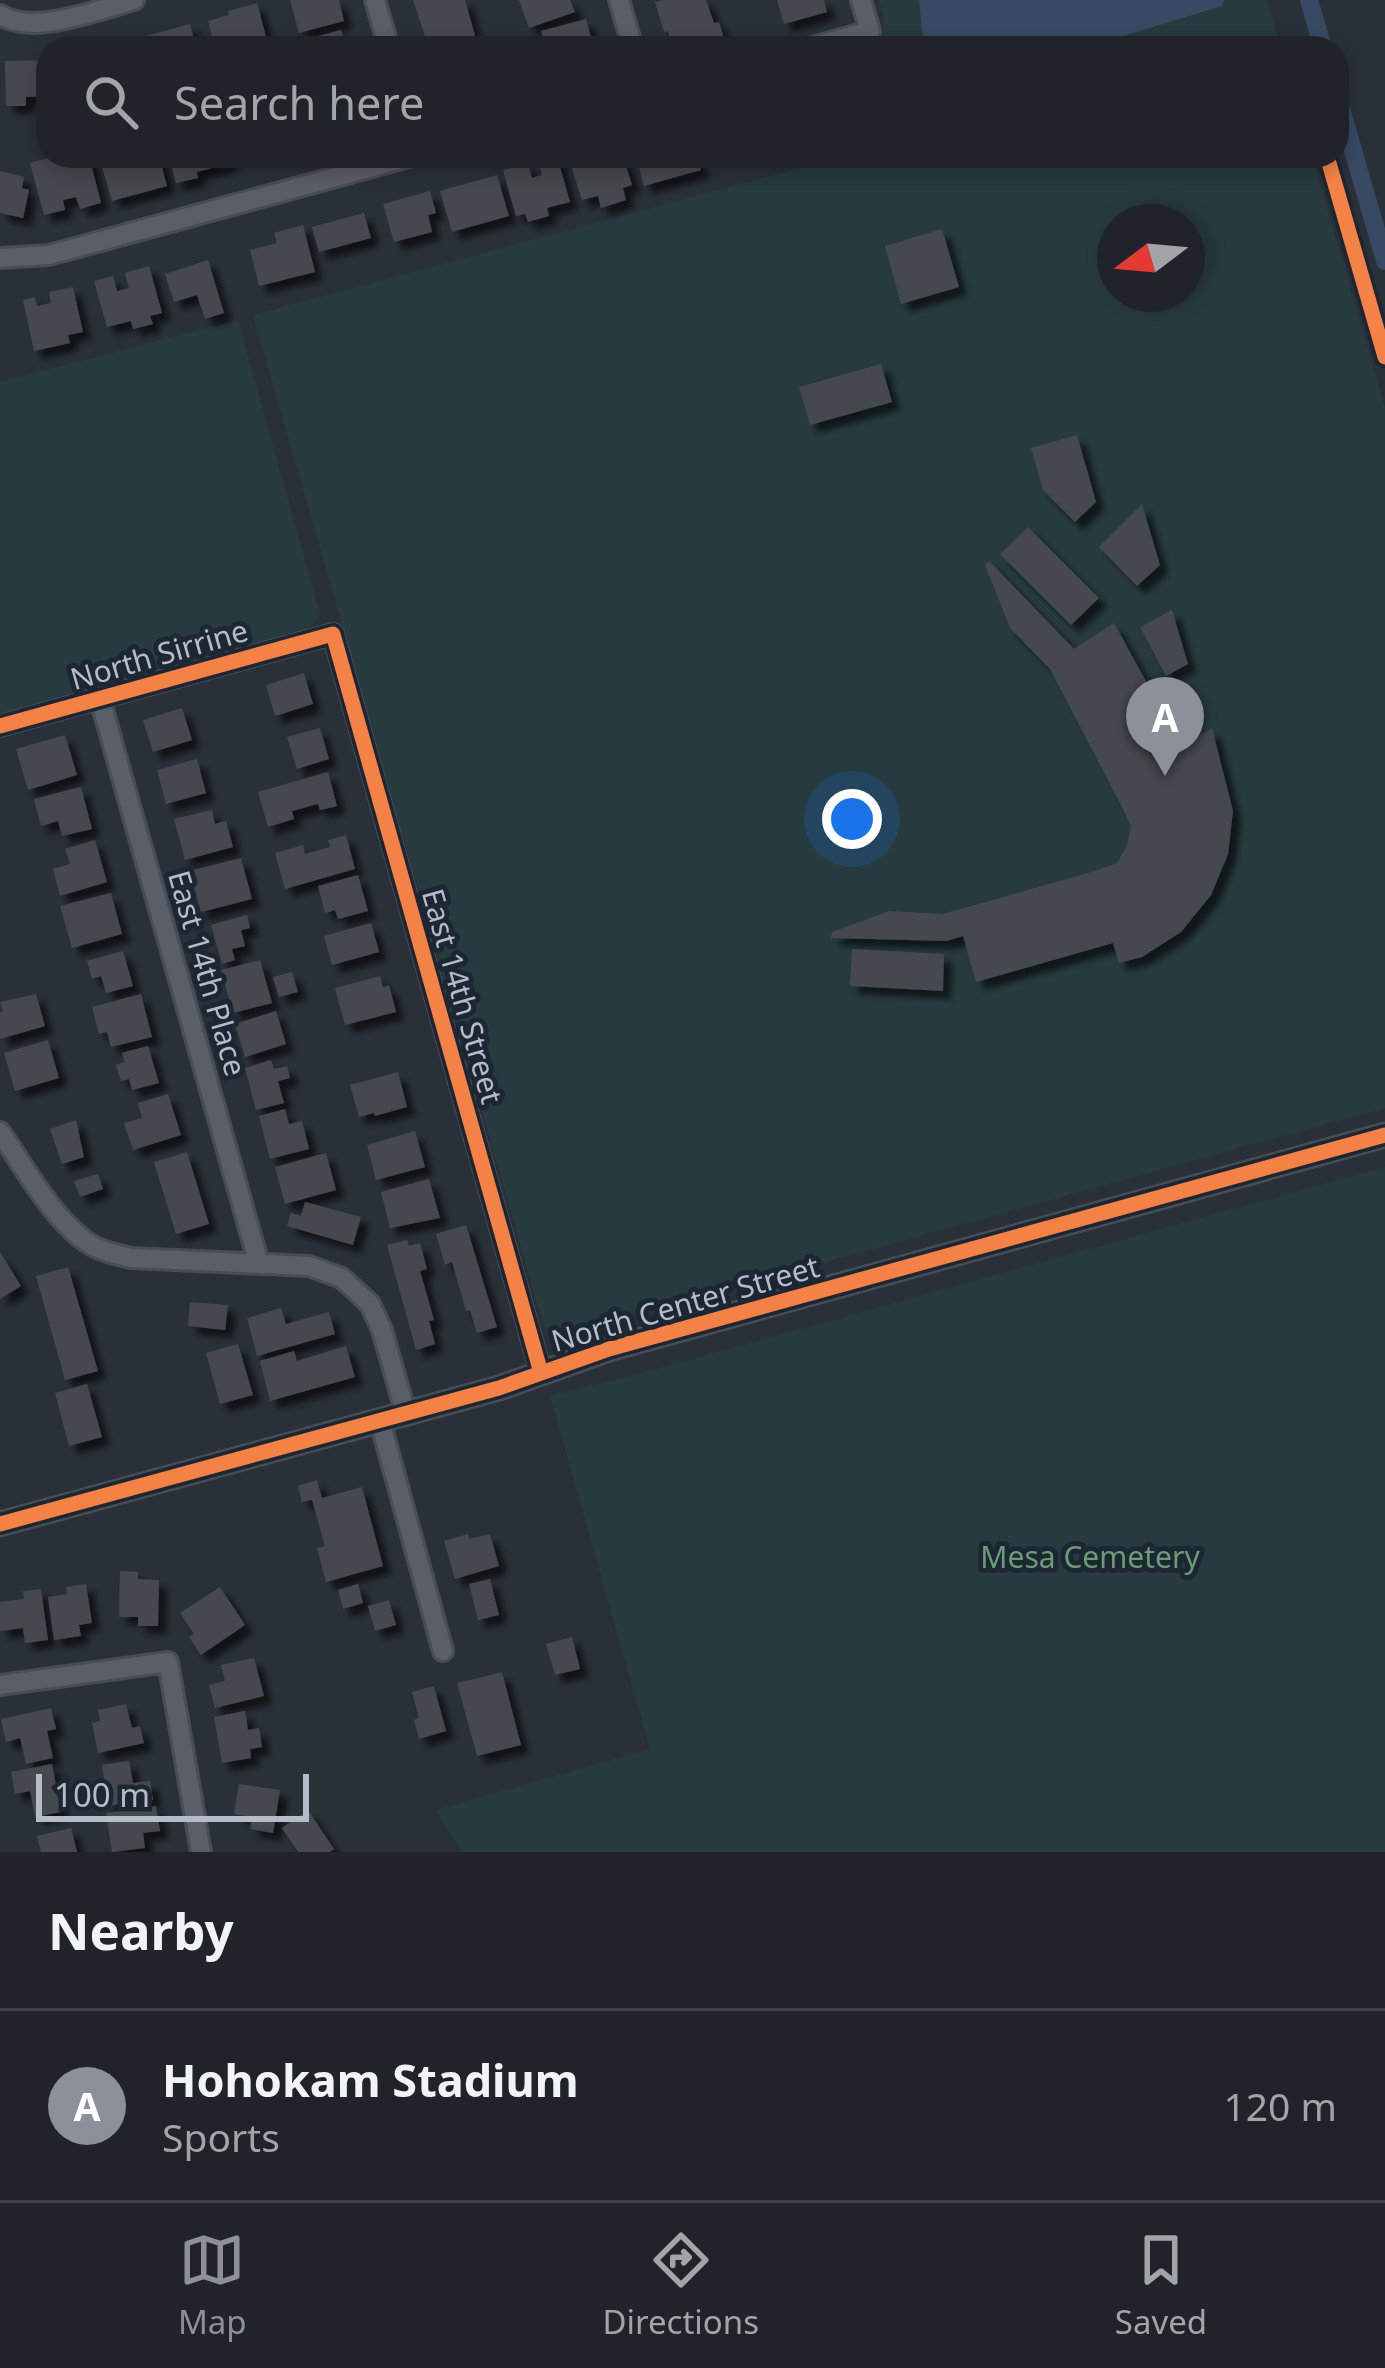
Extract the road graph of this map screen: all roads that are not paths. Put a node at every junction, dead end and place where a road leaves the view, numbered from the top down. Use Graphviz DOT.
graph roads {
  1 [pos="134,0"];
  2 [pos="375,0"];
  3 [pos="619,0"];
  4 [pos="861,0"];
  5 [pos="4,18"];
  6 [pos="386,36"];
  7 [pos="630,36"];
  8 [pos="852,36"];
  9 [pos="369,168"];
  10 [pos="0,258"];
  11 [pos="333,634"];
  12 [pos="100,699"];
  13 [pos="0,726"];
  14 [pos="0,1132"];
  15 [pos="1385,1135"];
  16 [pos="259,1264"];
  17 [pos="541,1373"];
  18 [pos="406,1414"];
  19 [pos="380,1421"];
  20 [pos="0,1524"];
  21 [pos="443,1651"];
  22 [pos="0,1685"];
  23 [pos="201,1852"];
  1 -- 5 [label="street"];
  2 -- 6 [label="street"];
  3 -- 7 [label="street"];
  4 -- 8 [label="street"];
  9 -- 10 [label="street"];
  11 -- 12 [label="street, North Sirrine"];
  11 -- 17 [label="street, East 14th Street"];
  12 -- 13 [label="street, North Sirrine"];
  12 -- 16 [label="street, East 14th Place"];
  14 -- 16 [label="street"];
  15 -- 17 [label="street, North Center Street"];
  16 -- 18 [label="street"];
  17 -- 18 [label="street, North Center Street"];
  18 -- 19 [label="street, North Center Street"];
  19 -- 20 [label="street, North Center Street"];
  19 -- 21 [label="street"];
  22 -- 23 [label="street"];
}
